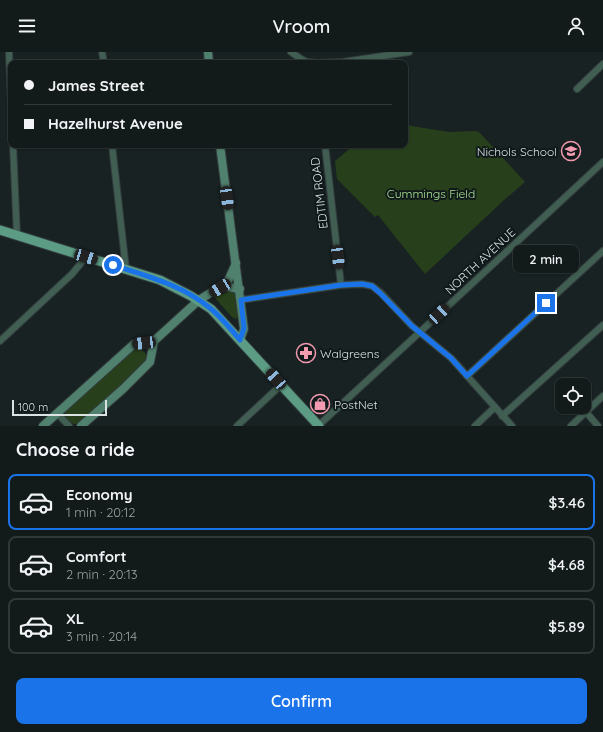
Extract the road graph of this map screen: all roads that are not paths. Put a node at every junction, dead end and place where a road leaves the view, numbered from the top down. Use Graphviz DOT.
graph roads {
  1 [pos="291,52"];
  2 [pos="409,52"];
  3 [pos="302,60"];
  4 [pos="356,60"];
  5 [pos="603,64"];
  6 [pos="578,89"];
  7 [pos="13,148"];
  8 [pos="112,148"];
  9 [pos="220,148"];
  10 [pos="325,148"];
  11 [pos="603,162"];
  12 [pos="0,230"];
  13 [pos="18,236"];
  14 [pos="603,251"];
  15 [pos="86,257"];
  16 [pos="236,263"];
  17 [pos="126,269"];
  18 [pos="341,285"];
  19 [pos="220,288"];
  20 [pos="240,290"];
  21 [pos="199,300"];
  22 [pos="241,300"];
  23 [pos="603,325"];
  24 [pos="420,332"];
  25 [pos="240,340"];
  26 [pos="154,341"];
  27 [pos="0,342"];
  28 [pos="467,376"];
  29 [pos="281,385"];
  30 [pos="603,396"];
  31 [pos="495,407"];
  32 [pos="591,407"];
  33 [pos="57,413"];
  34 [pos="584,414"];
  35 [pos="588,414"];
  36 [pos="502,416"];
  37 [pos="43,426"];
  38 [pos="69,426"];
  39 [pos="81,426"];
  40 [pos="237,426"];
  41 [pos="319,426"];
  42 [pos="475,426"];
  43 [pos="512,426"];
  44 [pos="571,426"];
  45 [pos="598,426"];
  1 -- 3 [label="street"];
  2 -- 4 [label="street"];
  5 -- 6 [label="street"];
  7 -- 13 [label="street"];
  8 -- 17 [label="street"];
  9 -- 16 [label="street"];
  10 -- 18 [label="street, EDTIM ROAD"];
  11 -- 24 [label="street, NORTH AVENUE"];
  12 -- 13 [label="main road"];
  13 -- 15 [label="main road"];
  14 -- 28 [label="street"];
  15 -- 17 [label="main road"];
  15 -- 27 [label="street"];
  16 -- 19 [label="street"];
  16 -- 20 [label="street"];
  17 -- 21 [label="main road"];
  18 -- 22 [label="street"];
  18 -- 24 [label="street"];
  19 -- 20 [label="street"];
  19 -- 21 [label="street"];
  20 -- 22 [label="street"];
  21 -- 25 [label="main road"];
  21 -- 26 [label="street"];
  22 -- 25 [label="street"];
  23 -- 36 [label="street"];
  24 -- 28 [label="street"];
  24 -- 41 [label="street, NORTH AVENUE"];
  25 -- 29 [label="main road"];
  26 -- 33 [label="street"];
  26 -- 39 [label="street"];
  28 -- 31 [label="street"];
  29 -- 40 [label="street"];
  29 -- 41 [label="main road"];
  30 -- 32 [label="street"];
  31 -- 36 [label="street"];
  31 -- 42 [label="street"];
  33 -- 37 [label="street"];
  33 -- 38 [label="street"];
  34 -- 44 [label="street"];
  35 -- 45 [label="street"];
  36 -- 43 [label="street"];
}
